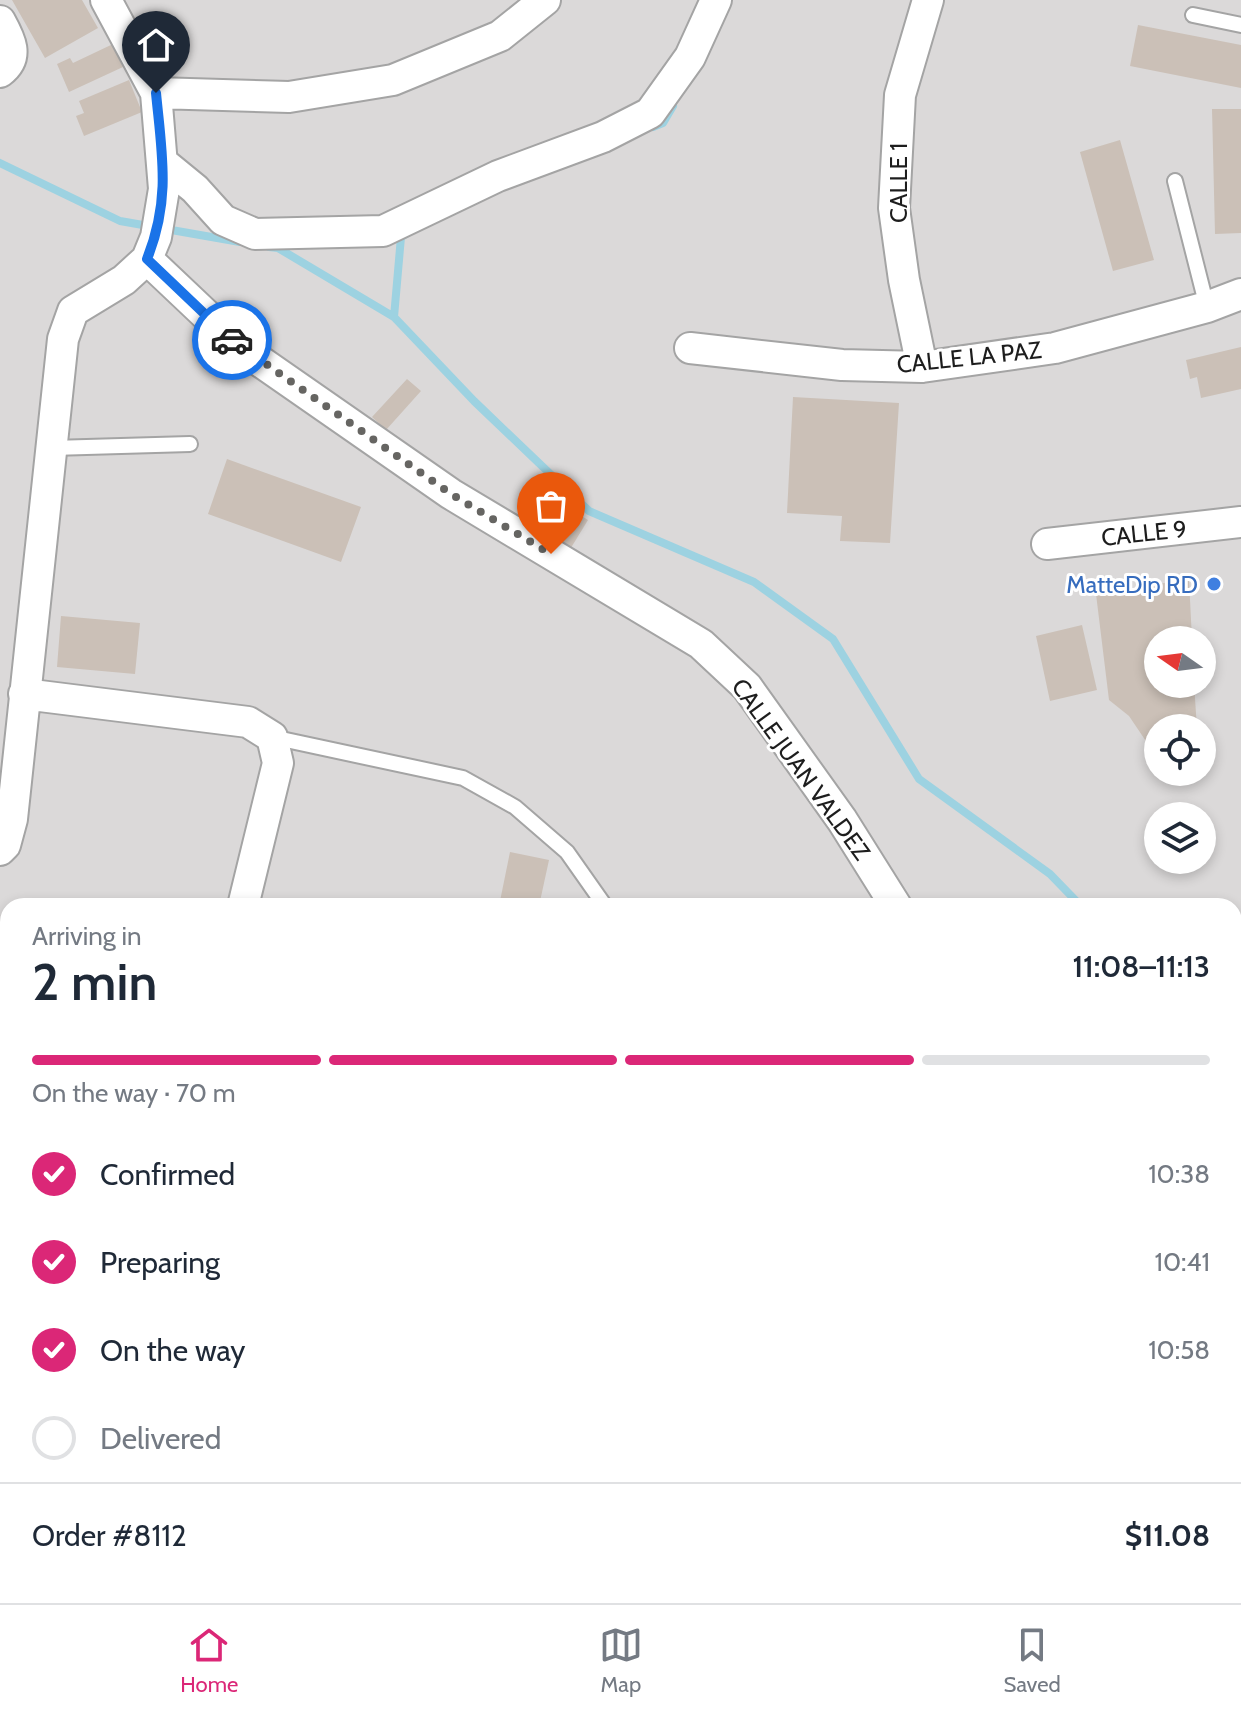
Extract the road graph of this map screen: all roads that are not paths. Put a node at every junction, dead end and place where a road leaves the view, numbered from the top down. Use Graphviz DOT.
graph roads {
  1 [pos="106,0"];
  2 [pos="545,0"];
  3 [pos="716,0"];
  4 [pos="928,0"];
  5 [pos="1193,15"];
  6 [pos="0,21"];
  7 [pos="1241,25"];
  8 [pos="0,72"];
  9 [pos="156,93"];
  10 [pos="163,176"];
  11 [pos="1175,181"];
  12 [pos="151,248"];
  13 [pos="1241,294"];
  14 [pos="1207,307"];
  15 [pos="690,348"];
  16 [pos="922,367"];
  17 [pos="190,444"];
  18 [pos="52,448"];
  19 [pos="1241,522"];
  20 [pos="1047,544"];
  21 [pos="24,694"];
  22 [pos="272,737"];
  23 [pos="0,850"];
  24 [pos="245,898"];
  25 [pos="599,898"];
  26 [pos="891,898"];
  1 -- 9 [label="street"];
  2 -- 9 [label="street"];
  3 -- 10 [label="street"];
  4 -- 16 [label="street, CALLE 1"];
  5 -- 7 [label="lane"];
  6 -- 8 [label="street"];
  9 -- 10 [label="street"];
  10 -- 12 [label="street"];
  11 -- 14 [label="lane"];
  12 -- 18 [label="street"];
  12 -- 26 [label="street, CALLE JUAN VALDEZ"];
  13 -- 14 [label="street, CALLE LA PAZ"];
  14 -- 16 [label="street, CALLE LA PAZ"];
  15 -- 16 [label="street, CALLE LA PAZ"];
  17 -- 18 [label="lane"];
  18 -- 21 [label="street"];
  19 -- 20 [label="street, CALLE 9"];
  21 -- 22 [label="street"];
  21 -- 23 [label="street"];
  22 -- 24 [label="street"];
  22 -- 25 [label="lane"];
}
